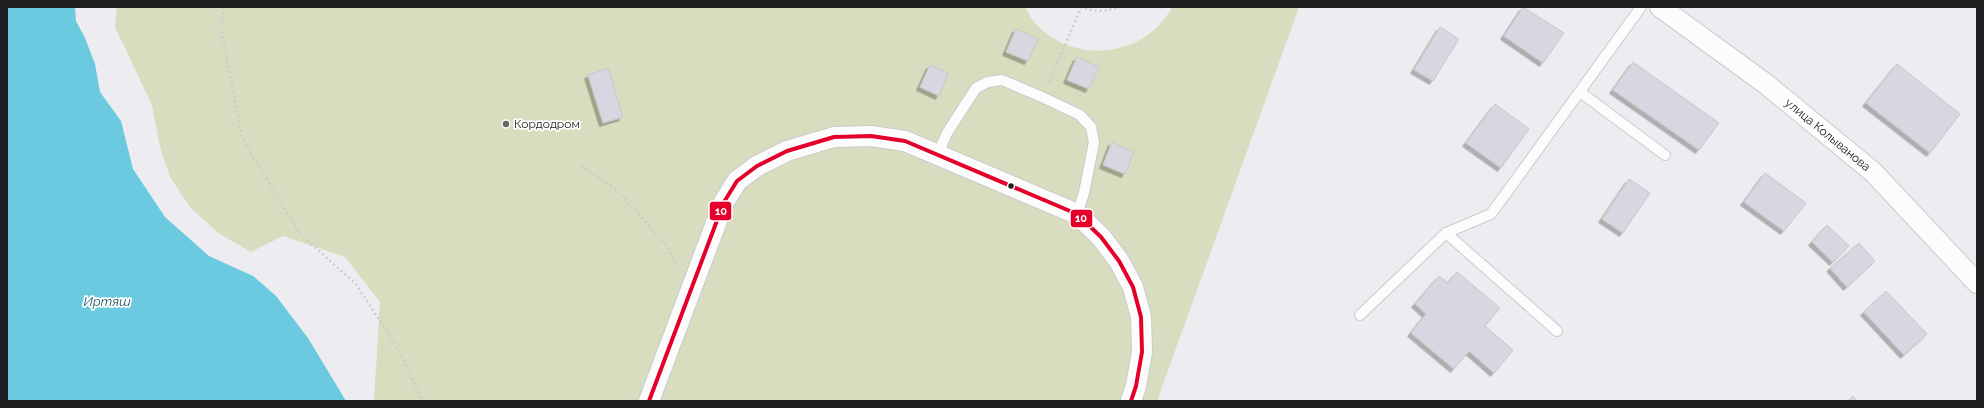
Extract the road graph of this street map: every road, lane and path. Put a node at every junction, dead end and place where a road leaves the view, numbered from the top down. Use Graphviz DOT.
graph roads {
  1 [pos="224,7"];
  2 [pos="1080,7"];
  3 [pos="1118,7"];
  4 [pos="1641,7"];
  5 [pos="1660,7"];
  6 [pos="1580,92"];
  7 [pos="1042,97"];
  8 [pos="938,154"];
  9 [pos="1665,155"];
  10 [pos="581,166"];
  11 [pos="1077,214"];
  12 [pos="1446,233"];
  13 [pos="1977,283"];
  14 [pos="690,292"];
  15 [pos="1360,315"];
  16 [pos="1556,331"];
  17 [pos="422,401"];
  18 [pos="649,401"];
  19 [pos="1131,401"];
  1 -- 17 [label="path"];
  2 -- 3 [label="path"];
  2 -- 7 [label="path"];
  4 -- 6 [label="lane"];
  5 -- 13 [label="street, улица Колыванова"];
  6 -- 9 [label="lane"];
  6 -- 12 [label="lane"];
  7 -- 8 [label="lane"];
  7 -- 11 [label="lane"];
  8 -- 11 [label="street"];
  8 -- 14 [label="street"];
  10 -- 14 [label="path"];
  11 -- 19 [label="street"];
  12 -- 15 [label="lane"];
  12 -- 16 [label="lane"];
  14 -- 18 [label="street"];
}
